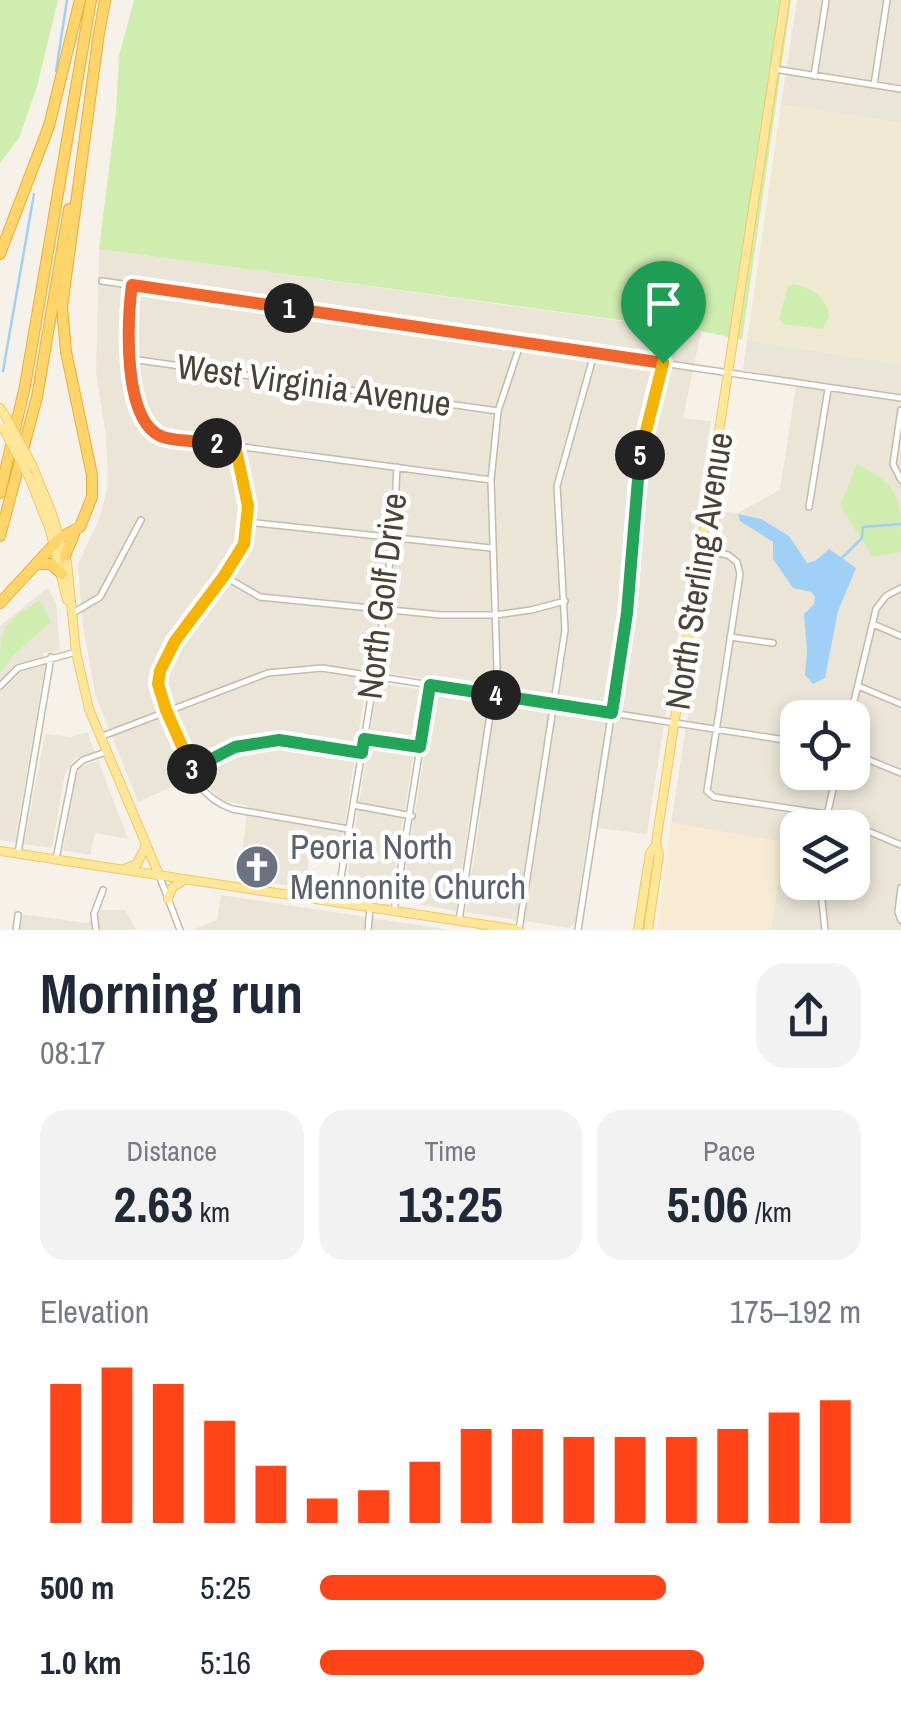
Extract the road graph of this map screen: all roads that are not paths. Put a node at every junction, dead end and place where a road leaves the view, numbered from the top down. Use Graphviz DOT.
graph roads {
  1 [pos="80,0"];
  2 [pos="92,0"];
  3 [pos="104,0"];
  4 [pos="785,0"];
  5 [pos="826,0"];
  6 [pos="887,0"];
  7 [pos="98,40"];
  8 [pos="774,69"];
  9 [pos="814,76"];
  10 [pos="874,85"];
  11 [pos="901,89"];
  12 [pos="0,254"];
  13 [pos="102,280"];
  14 [pos="132,285"];
  15 [pos="521,342"];
  16 [pos="594,354"];
  17 [pos="131,359"];
  18 [pos="663,363"];
  19 [pos="730,372"];
  20 [pos="828,388"];
  21 [pos="901,398"];
  22 [pos="0,408"];
  23 [pos="901,410"];
  24 [pos="498,411"];
  25 [pos="3,422"];
  26 [pos="235,445"];
  27 [pos="398,467"];
  28 [pos="490,480"];
  29 [pos="901,480"];
  30 [pos="0,494"];
  31 [pos="810,507"];
  32 [pos="141,520"];
  33 [pos="248,522"];
  34 [pos="76,531"];
  35 [pos="0,536"];
  36 [pos="394,538"];
  37 [pos="57,542"];
  38 [pos="491,548"];
  39 [pos="702,550"];
  40 [pos="65,556"];
  41 [pos="36,564"];
  42 [pos="62,574"];
  43 [pos="224,576"];
  44 [pos="901,588"];
  45 [pos="565,601"];
  46 [pos="0,603"];
  47 [pos="385,609"];
  48 [pos="71,614"];
  49 [pos="496,615"];
  50 [pos="873,624"];
  51 [pos="901,636"];
  52 [pos="730,637"];
  53 [pos="773,643"];
  54 [pos="76,652"];
  55 [pos="51,657"];
  56 [pos="373,676"];
  57 [pos="430,685"];
  58 [pos="0,686"];
  59 [pos="858,686"];
  60 [pos="494,694"];
  61 [pos="854,700"];
  62 [pos="553,704"];
  63 [pos="901,704"];
  64 [pos="166,710"];
  65 [pos="612,713"];
  66 [pos="675,723"];
  67 [pos="717,730"];
  68 [pos="100,737"];
  69 [pos="364,739"];
  70 [pos="780,739"];
  71 [pos="420,747"];
  72 [pos="106,752"];
  73 [pos="362,753"];
  74 [pos="870,760"];
  75 [pos="190,770"];
  76 [pos="901,772"];
  77 [pos="353,804"];
  78 [pos="800,810"];
  79 [pos="412,816"];
  80 [pos="348,829"];
  81 [pos="870,831"];
  82 [pos="901,844"];
  83 [pos="146,845"];
  84 [pos="0,851"];
  85 [pos="18,854"];
  86 [pos="56,859"];
  87 [pos="124,869"];
  88 [pos="159,875"];
  89 [pos="186,879"];
  90 [pos="901,888"];
  91 [pos="103,890"];
  92 [pos="168,898"];
  93 [pos="822,900"];
  94 [pos="337,903"];
  95 [pos="370,908"];
  96 [pos="394,911"];
  97 [pos="18,915"];
  98 [pos="459,920"];
  99 [pos="901,920"];
  100 [pos="483,927"];
  101 [pos="643,929"];
  102 [pos="16,930"];
  103 [pos="96,930"];
  104 [pos="180,930"];
  105 [pos="368,930"];
  106 [pos="519,930"];
  107 [pos="578,930"];
  108 [pos="825,930"];
  1 -- 12 [label="highway"];
  2 -- 30 [label="highway"];
  3 -- 7 [label="highway"];
  4 -- 8 [label="main road, North Sterling Avenue"];
  5 -- 9 [label="street"];
  6 -- 10 [label="street"];
  7 -- 34 [label="highway"];
  7 -- 35 [label="highway"];
  8 -- 9 [label="street"];
  8 -- 19 [label="main road, North Sterling Avenue"];
  9 -- 10 [label="street"];
  10 -- 11 [label="street"];
  13 -- 14 [label="street"];
  14 -- 15 [label="street"];
  14 -- 17 [label="street"];
  15 -- 16 [label="street"];
  15 -- 24 [label="street"];
  16 -- 18 [label="street"];
  16 -- 45 [label="street"];
  17 -- 24 [label="street, West Virginia Avenue"];
  17 -- 26 [label="street"];
  18 -- 19 [label="street"];
  18 -- 65 [label="street"];
  19 -- 20 [label="street"];
  19 -- 39 [label="main road, North Sterling Avenue"];
  20 -- 21 [label="street"];
  20 -- 31 [label="street"];
  22 -- 25 [label="main road"];
  23 -- 29 [label="street"];
  24 -- 28 [label="street"];
  25 -- 37 [label="main road, bridge"];
  25 -- 37 [label="main road, bridge"];
  26 -- 27 [label="street"];
  26 -- 33 [label="street"];
  27 -- 28 [label="street"];
  27 -- 36 [label="street, North Golf Drive"];
  28 -- 38 [label="street"];
  32 -- 48 [label="street"];
  33 -- 36 [label="street"];
  33 -- 43 [label="street"];
  34 -- 37 [label="highway"];
  34 -- 40 [label="highway"];
  36 -- 38 [label="street"];
  36 -- 47 [label="street, North Golf Drive"];
  37 -- 40 [label="main road"];
  37 -- 41 [label="highway"];
  37 -- 42 [label="main road"];
  38 -- 49 [label="street"];
  39 -- 52 [label="street"];
  39 -- 66 [label="main road, North Sterling Avenue"];
  40 -- 48 [label="main road"];
  41 -- 42 [label="highway"];
  41 -- 46 [label="highway"];
  42 -- 48 [label="main road"];
  43 -- 47 [label="street"];
  43 -- 64 [label="street"];
  44 -- 50 [label="street"];
  45 -- 49 [label="street"];
  45 -- 62 [label="street"];
  47 -- 49 [label="street"];
  47 -- 56 [label="street, North Golf Drive"];
  48 -- 54 [label="main road"];
  49 -- 60 [label="street"];
  50 -- 51 [label="street"];
  50 -- 59 [label="street"];
  52 -- 53 [label="street"];
  52 -- 67 [label="street"];
  54 -- 55 [label="street"];
  54 -- 68 [label="main road"];
  55 -- 58 [label="street"];
  55 -- 85 [label="street"];
  56 -- 57 [label="street"];
  56 -- 64 [label="street"];
  56 -- 69 [label="street, North Golf Drive"];
  57 -- 60 [label="street"];
  57 -- 71 [label="street"];
  59 -- 61 [label="street"];
  59 -- 63 [label="street"];
  60 -- 62 [label="street"];
  60 -- 98 [label="street"];
  62 -- 65 [label="street"];
  62 -- 106 [label="street"];
  64 -- 68 [label="street"];
  64 -- 75 [label="street"];
  65 -- 66 [label="street"];
  65 -- 107 [label="street"];
  66 -- 67 [label="street"];
  66 -- 101 [label="main road, North Sterling Avenue"];
  67 -- 70 [label="street"];
  67 -- 78 [label="street"];
  68 -- 72 [label="main road"];
  69 -- 71 [label="street"];
  69 -- 73 [label="street, North Golf Drive"];
  71 -- 79 [label="street"];
  72 -- 83 [label="main road"];
  72 -- 86 [label="street"];
  73 -- 75 [label="street"];
  73 -- 77 [label="street, North Golf Drive"];
  74 -- 76 [label="street"];
  75 -- 80 [label="street"];
  77 -- 79 [label="street"];
  77 -- 80 [label="street, North Golf Drive"];
  79 -- 96 [label="street"];
  80 -- 94 [label="street, North Golf Drive"];
  81 -- 82 [label="street"];
  83 -- 87 [label="main road"];
  83 -- 88 [label="main road"];
  84 -- 85 [label="main road"];
  85 -- 86 [label="main road"];
  86 -- 87 [label="main road"];
  87 -- 88 [label="main road"];
  88 -- 89 [label="main road"];
  88 -- 92 [label="street"];
  89 -- 92 [label="main road"];
  89 -- 94 [label="main road"];
  90 -- 99 [label="street"];
  91 -- 103 [label="street"];
  92 -- 104 [label="street"];
  93 -- 108 [label="street"];
  94 -- 95 [label="main road"];
  95 -- 96 [label="main road"];
  95 -- 105 [label="street"];
  96 -- 98 [label="main road"];
  97 -- 102 [label="street"];
  98 -- 100 [label="main road"];
  100 -- 106 [label="main road"];
}
